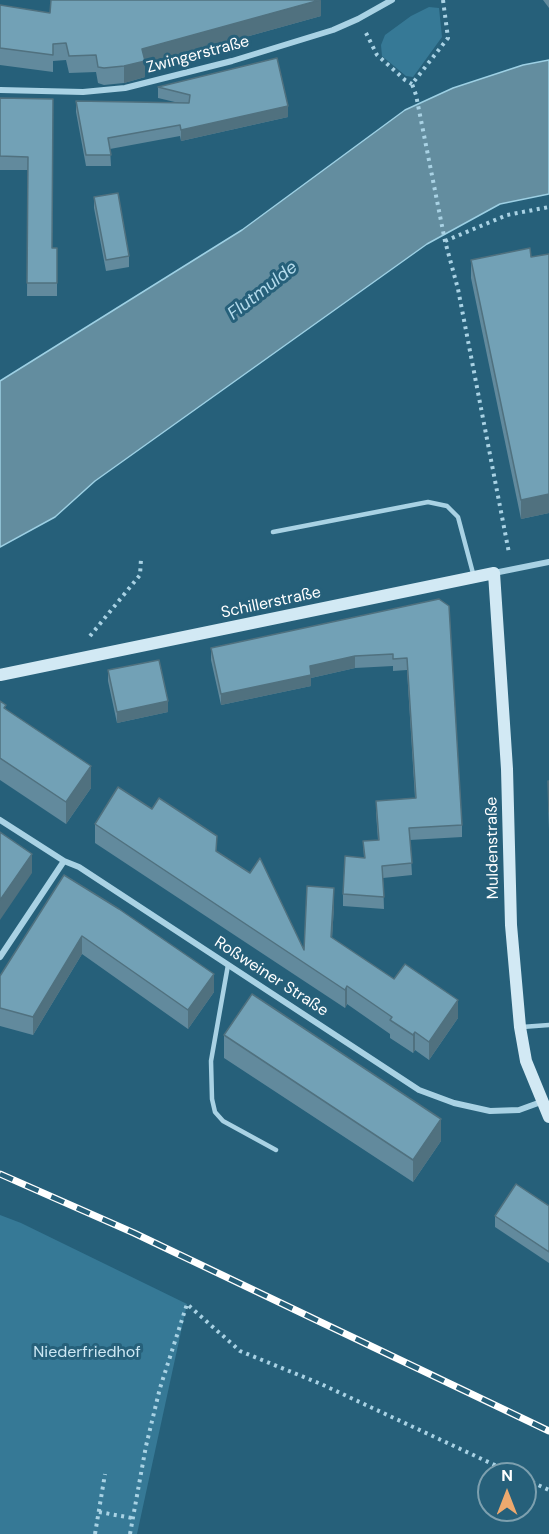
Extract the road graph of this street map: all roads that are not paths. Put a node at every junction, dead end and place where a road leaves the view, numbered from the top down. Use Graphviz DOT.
graph roads {
  1 [pos="389,1"];
  2 [pos="0,90"];
  3 [pos="273,532"];
  4 [pos="549,562"];
  5 [pos="494,573"];
  6 [pos="474,577"];
  7 [pos="0,675"];
  8 [pos="0,820"];
  9 [pos="64,861"];
  10 [pos="0,957"];
  11 [pos="228,965"];
  12 [pos="549,1025"];
  13 [pos="520,1027"];
  14 [pos="542,1102"];
  15 [pos="549,1117"];
  16 [pos="276,1150"];
  1 -- 2 [label="street, Zwingerstraße"];
  3 -- 6 [label="lane"];
  4 -- 5 [label="street, Schillerstraße"];
  5 -- 6 [label="main road, Schillerstraße"];
  5 -- 13 [label="main road, Muldenstraße"];
  6 -- 7 [label="main road, Schillerstraße"];
  8 -- 9 [label="street, Roßweiner Straße"];
  9 -- 10 [label="street"];
  9 -- 11 [label="street, Roßweiner Straße"];
  11 -- 14 [label="street, Roßweiner Straße"];
  11 -- 16 [label="lane"];
  12 -- 13 [label="lane"];
  13 -- 14 [label="main road, Muldenstraße"];
  14 -- 15 [label="main road, Muldenstraße"];
}
